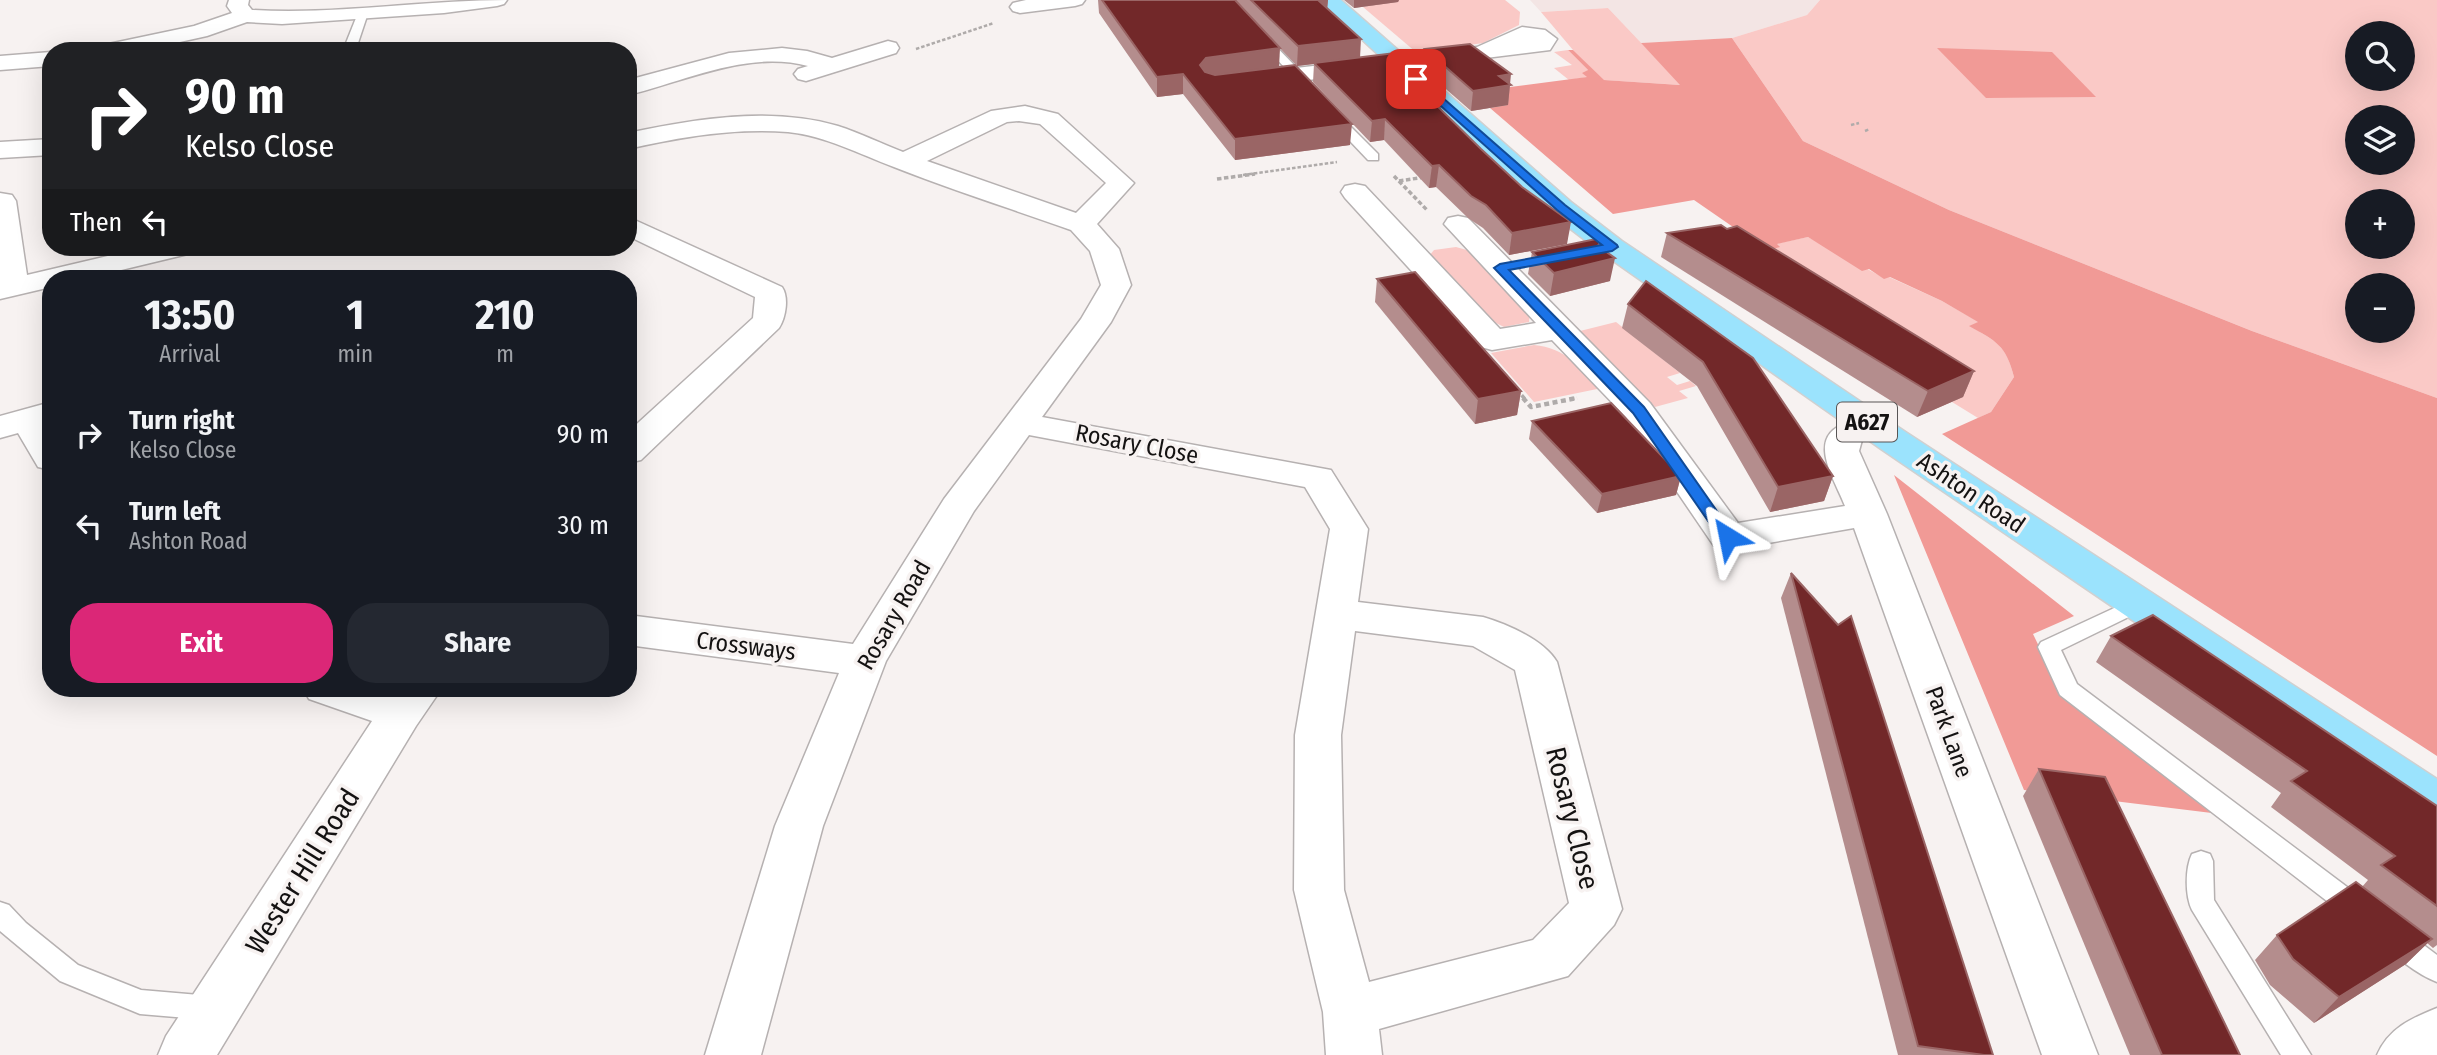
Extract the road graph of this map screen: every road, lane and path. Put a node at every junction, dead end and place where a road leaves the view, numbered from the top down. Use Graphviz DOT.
graph roads {
  1 [pos="497,0"];
  2 [pos="1075,0"];
  3 [pos="1225,0"];
  4 [pos="1329,0"];
  5 [pos="1020,7"];
  6 [pos="243,8"];
  7 [pos="363,13"];
  8 [pos="148,42"];
  9 [pos="352,42"];
  10 [pos="888,48"];
  11 [pos="1482,53"];
  12 [pos="42,60"];
  13 [pos="1397,62"];
  14 [pos="0,63"];
  15 [pos="832,66"];
  16 [pos="805,74"];
  17 [pos="1294,74"];
  18 [pos="1228,83"];
  19 [pos="637,85"];
  20 [pos="1859,123"];
  21 [pos="1852,125"];
  22 [pos="1870,129"];
  23 [pos="1865,131"];
  24 [pos="637,139"];
  25 [pos="42,147"];
  26 [pos="0,150"];
  27 [pos="1373,157"];
  28 [pos="904,162"];
  29 [pos="1437,176"];
  30 [pos="1217,179"];
  31 [pos="1399,181"];
  32 [pos="1355,192"];
  33 [pos="2,201"];
  34 [pos="1081,224"];
  35 [pos="637,229"];
  36 [pos="1460,233"];
  37 [pos="1406,246"];
  38 [pos="1612,247"];
  39 [pos="1575,254"];
  40 [pos="143,256"];
  41 [pos="1538,261"];
  42 [pos="1500,268"];
  43 [pos="83,270"];
  44 [pos="42,280"];
  45 [pos="6,288"];
  46 [pos="1558,329"];
  47 [pos="1516,389"];
  48 [pos="1619,390"];
  49 [pos="26,419"];
  50 [pos="1019,423"];
  51 [pos="1872,426"];
  52 [pos="637,444"];
  53 [pos="42,445"];
  54 [pos="1868,514"];
  55 [pos="2138,604"];
  56 [pos="1336,614"];
  57 [pos="637,631"];
  58 [pos="865,661"];
  59 [pos="384,697"];
  60 [pos="410,701"];
  61 [pos="2437,803"];
  62 [pos="2201,861"];
  63 [pos="0,913"];
  64 [pos="2437,970"];
  65 [pos="215,1008"];
  66 [pos="1352,1033"];
  67 [pos="2437,1034"];
  68 [pos="186,1055"];
  69 [pos="733,1055"];
  70 [pos="2070,1055"];
  71 [pos="2297,1055"];
  72 [pos="2405,1055"];
  1 -- 7 [label="street"];
  2 -- 5 [label="street"];
  3 -- 17 [label="lane"];
  4 -- 13 [label="highway, Ashton Road / A627"];
  6 -- 7 [label="street"];
  6 -- 8 [label="street"];
  7 -- 9 [label="lane"];
  10 -- 15 [label="street"];
  11 -- 13 [label="street"];
  12 -- 14 [label="street"];
  13 -- 17 [label="street"];
  13 -- 38 [label="highway, Ashton Road / A627"];
  15 -- 16 [label="street"];
  15 -- 19 [label="street"];
  17 -- 18 [label="street"];
  17 -- 27 [label="lane"];
  20 -- 21 [label="path"];
  22 -- 23 [label="path"];
  24 -- 28 [label="street, Rosary Road"];
  25 -- 26 [label="street"];
  27 -- 30 [label="path"];
  27 -- 31 [label="path"];
  28 -- 34 [label="street, Rosary Road"];
  28 -- 34 [label="street"];
  29 -- 31 [label="path"];
  31 -- 36 [label="path"];
  32 -- 37 [label="street"];
  33 -- 45 [label="street"];
  34 -- 50 [label="street, Rosary Road"];
  35 -- 52 [label="street"];
  36 -- 37 [label="street"];
  36 -- 42 [label="street"];
  37 -- 46 [label="street"];
  38 -- 39 [label="street"];
  38 -- 51 [label="highway, Ashton Road / A627"];
  40 -- 43 [label="street"];
  41 -- 42 [label="street"];
  42 -- 46 [label="street"];
  44 -- 45 [label="street"];
  46 -- 48 [label="street"];
  47 -- 48 [label="path"];
  48 -- 54 [label="street"];
  49 -- 53 [label="street"];
  50 -- 56 [label="street, Rosary Close"];
  50 -- 58 [label="street, Rosary Road"];
  51 -- 54 [label="street, Park Lane"];
  51 -- 55 [label="highway, Ashton Road / A627"];
  54 -- 70 [label="street, Park Lane"];
  55 -- 61 [label="highway, Ashton Road / A627"];
  55 -- 64 [label="lane"];
  56 -- 66 [label="street, Rosary Close"];
  56 -- 66 [label="street, Rosary Close"];
  57 -- 58 [label="street, Crossways"];
  58 -- 69 [label="street, Rosary Road"];
  59 -- 60 [label="street"];
  60 -- 65 [label="street, Wester Hill Road"];
  62 -- 71 [label="lane"];
  63 -- 65 [label="lane"];
  65 -- 68 [label="street, Wester Hill Road"];
  67 -- 72 [label="street"];
}
